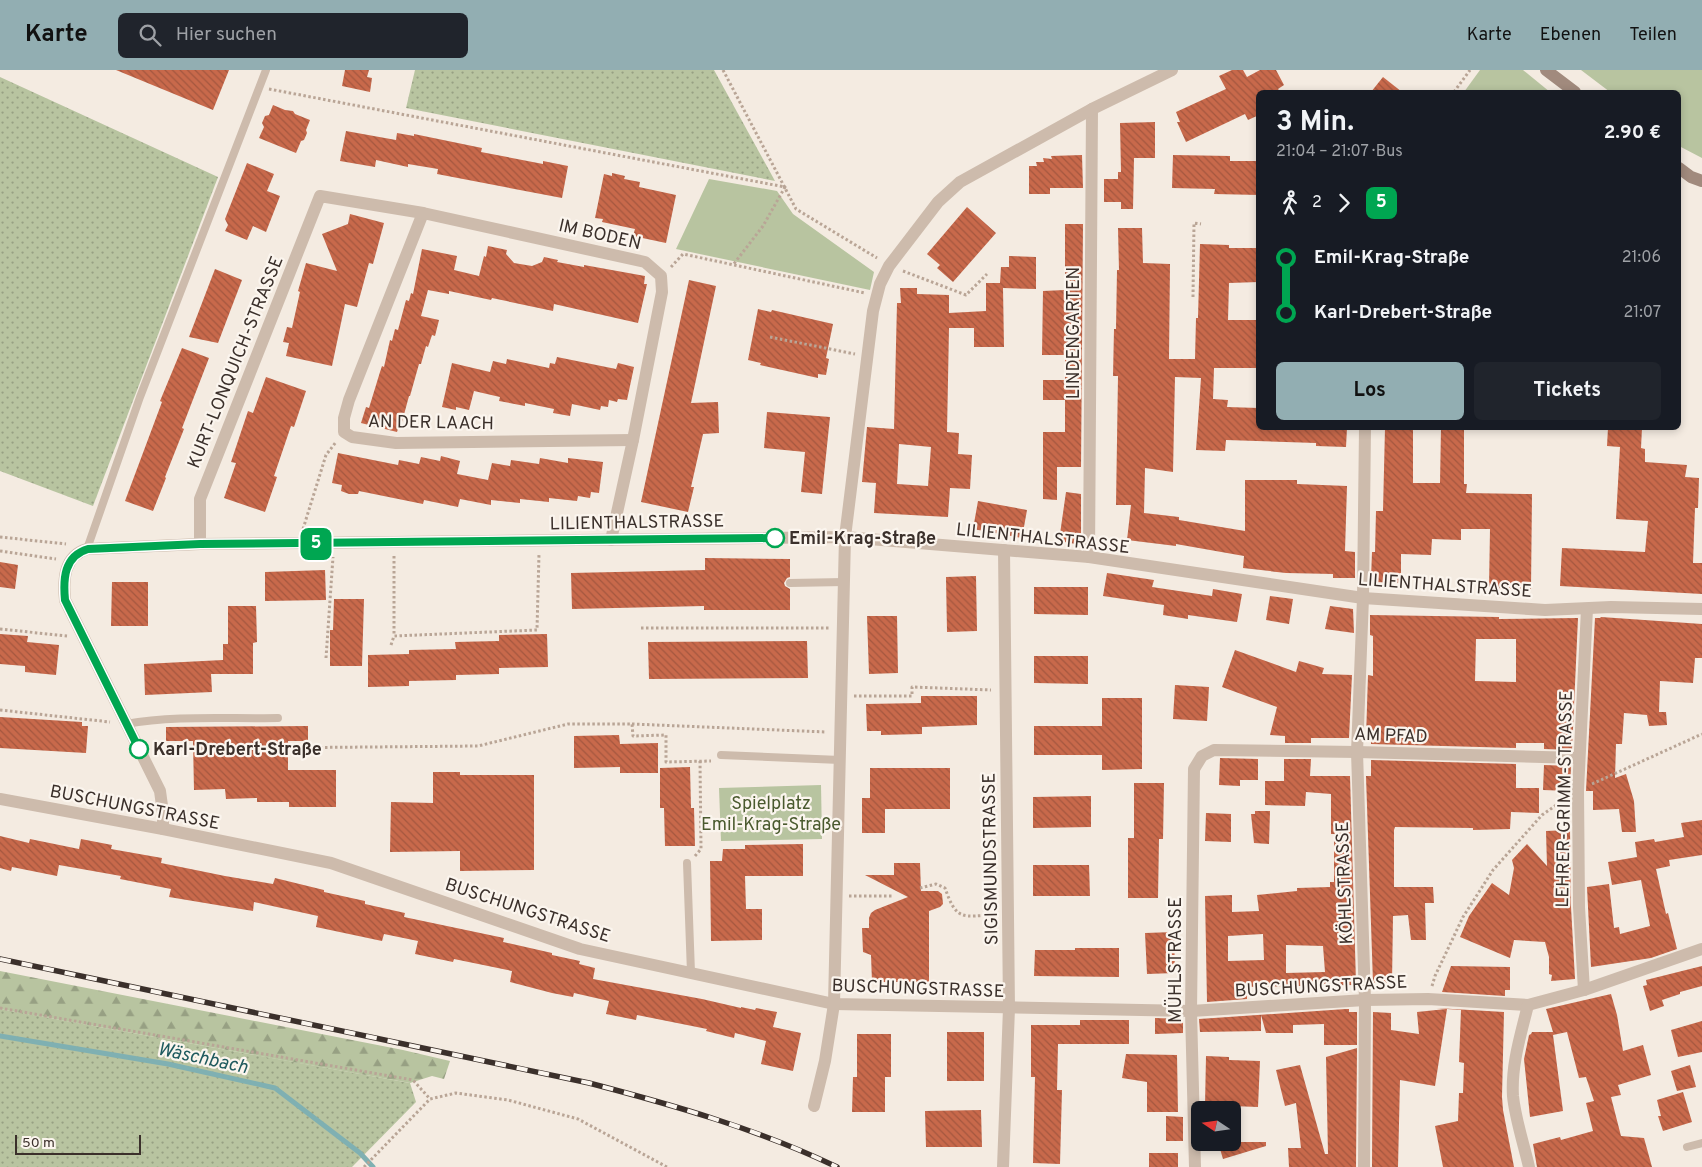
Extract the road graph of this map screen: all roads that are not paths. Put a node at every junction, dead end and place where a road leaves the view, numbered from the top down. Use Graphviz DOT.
graph roads {
  1 [pos="266,70"];
  2 [pos="1172,70"];
  3 [pos="1546,70"];
  4 [pos="1571,90"];
  5 [pos="1092,109"];
  6 [pos="1681,170"];
  7 [pos="1702,181"];
  8 [pos="320,196"];
  9 [pos="422,213"];
  10 [pos="1365,430"];
  11 [pos="633,440"];
  12 [pos="845,538"];
  13 [pos="611,540"];
  14 [pos="200,544"];
  15 [pos="83,550"];
  16 [pos="1004,550"];
  17 [pos="1089,558"];
  18 [pos="844,582"];
  19 [pos="790,583"];
  20 [pos="1363,598"];
  21 [pos="1587,609"];
  22 [pos="1702,609"];
  23 [pos="278,718"];
  24 [pos="126,724"];
  25 [pos="1357,752"];
  26 [pos="721,755"];
  27 [pos="1202,756"];
  28 [pos="1579,758"];
  29 [pos="840,760"];
  30 [pos="0,799"];
  31 [pos="163,829"];
  32 [pos="687,863"];
  33 [pos="1702,949"];
  34 [pos="691,973"];
  35 [pos="1584,990"];
  36 [pos="1365,1000"];
  37 [pos="834,1004"];
  38 [pos="1528,1005"];
  39 [pos="1009,1008"];
  40 [pos="1191,1011"];
  41 [pos="814,1106"];
  42 [pos="1702,1143"];
  43 [pos="1687,1147"];
  44 [pos="1003,1167"];
  45 [pos="1194,1167"];
  46 [pos="1364,1167"];
  47 [pos="1529,1167"];
  1 -- 15 [label="lane"];
  2 -- 5 [label="street"];
  3 -- 4 [label="street"];
  5 -- 12 [label="street"];
  5 -- 17 [label="street, LINDENGARTEN"];
  6 -- 7 [label="street"];
  8 -- 9 [label="street, IM BODEN"];
  8 -- 14 [label="street, KURT-LONQUICH-STRASSE"];
  9 -- 11 [label="street, IM BODEN"];
  9 -- 11 [label="street, AN DER LAACH"];
  10 -- 20 [label="street, KÖHLSTRASSE"];
  11 -- 13 [label="street"];
  12 -- 13 [label="street, LILIENTHALSTRASSE"];
  12 -- 16 [label="street, LILIENTHALSTRASSE"];
  12 -- 18 [label="street"];
  13 -- 14 [label="street, LILIENTHALSTRASSE"];
  14 -- 15 [label="street, LILIENTHALSTRASSE"];
  15 -- 24 [label="street"];
  16 -- 17 [label="street, LILIENTHALSTRASSE"];
  16 -- 39 [label="street, SIGISMUNDSTRASSE"];
  17 -- 20 [label="street, LILIENTHALSTRASSE"];
  18 -- 19 [label="lane"];
  18 -- 29 [label="street"];
  20 -- 21 [label="street, LILIENTHALSTRASSE"];
  20 -- 25 [label="street, KÖHLSTRASSE"];
  21 -- 22 [label="street, LILIENTHALSTRASSE"];
  21 -- 28 [label="street, LEHRER-GRIMM-STRASSE"];
  23 -- 24 [label="lane"];
  24 -- 31 [label="street"];
  25 -- 27 [label="street, AM PFAD"];
  25 -- 28 [label="street, AM PFAD"];
  25 -- 36 [label="street, KÖHLSTRASSE"];
  26 -- 29 [label="lane"];
  27 -- 40 [label="street, MÜHLSTRASSE"];
  28 -- 35 [label="street, LEHRER-GRIMM-STRASSE"];
  29 -- 37 [label="street"];
  30 -- 31 [label="street, BUSCHUNGSTRASSE"];
  31 -- 34 [label="street, BUSCHUNGSTRASSE"];
  32 -- 34 [label="lane"];
  33 -- 35 [label="street, BUSCHUNGSTRASSE"];
  34 -- 37 [label="street, BUSCHUNGSTRASSE"];
  35 -- 38 [label="street, BUSCHUNGSTRASSE"];
  36 -- 38 [label="street, BUSCHUNGSTRASSE"];
  36 -- 40 [label="street, BUSCHUNGSTRASSE"];
  36 -- 46 [label="street, KÖHLSTRASSE"];
  37 -- 39 [label="street, BUSCHUNGSTRASSE"];
  37 -- 41 [label="street"];
  38 -- 47 [label="street"];
  39 -- 40 [label="street, BUSCHUNGSTRASSE"];
  39 -- 44 [label="street, SIGISMUNDSTRASSE"];
  40 -- 45 [label="street, MÜHLSTRASSE"];
  42 -- 43 [label="lane"];
}
